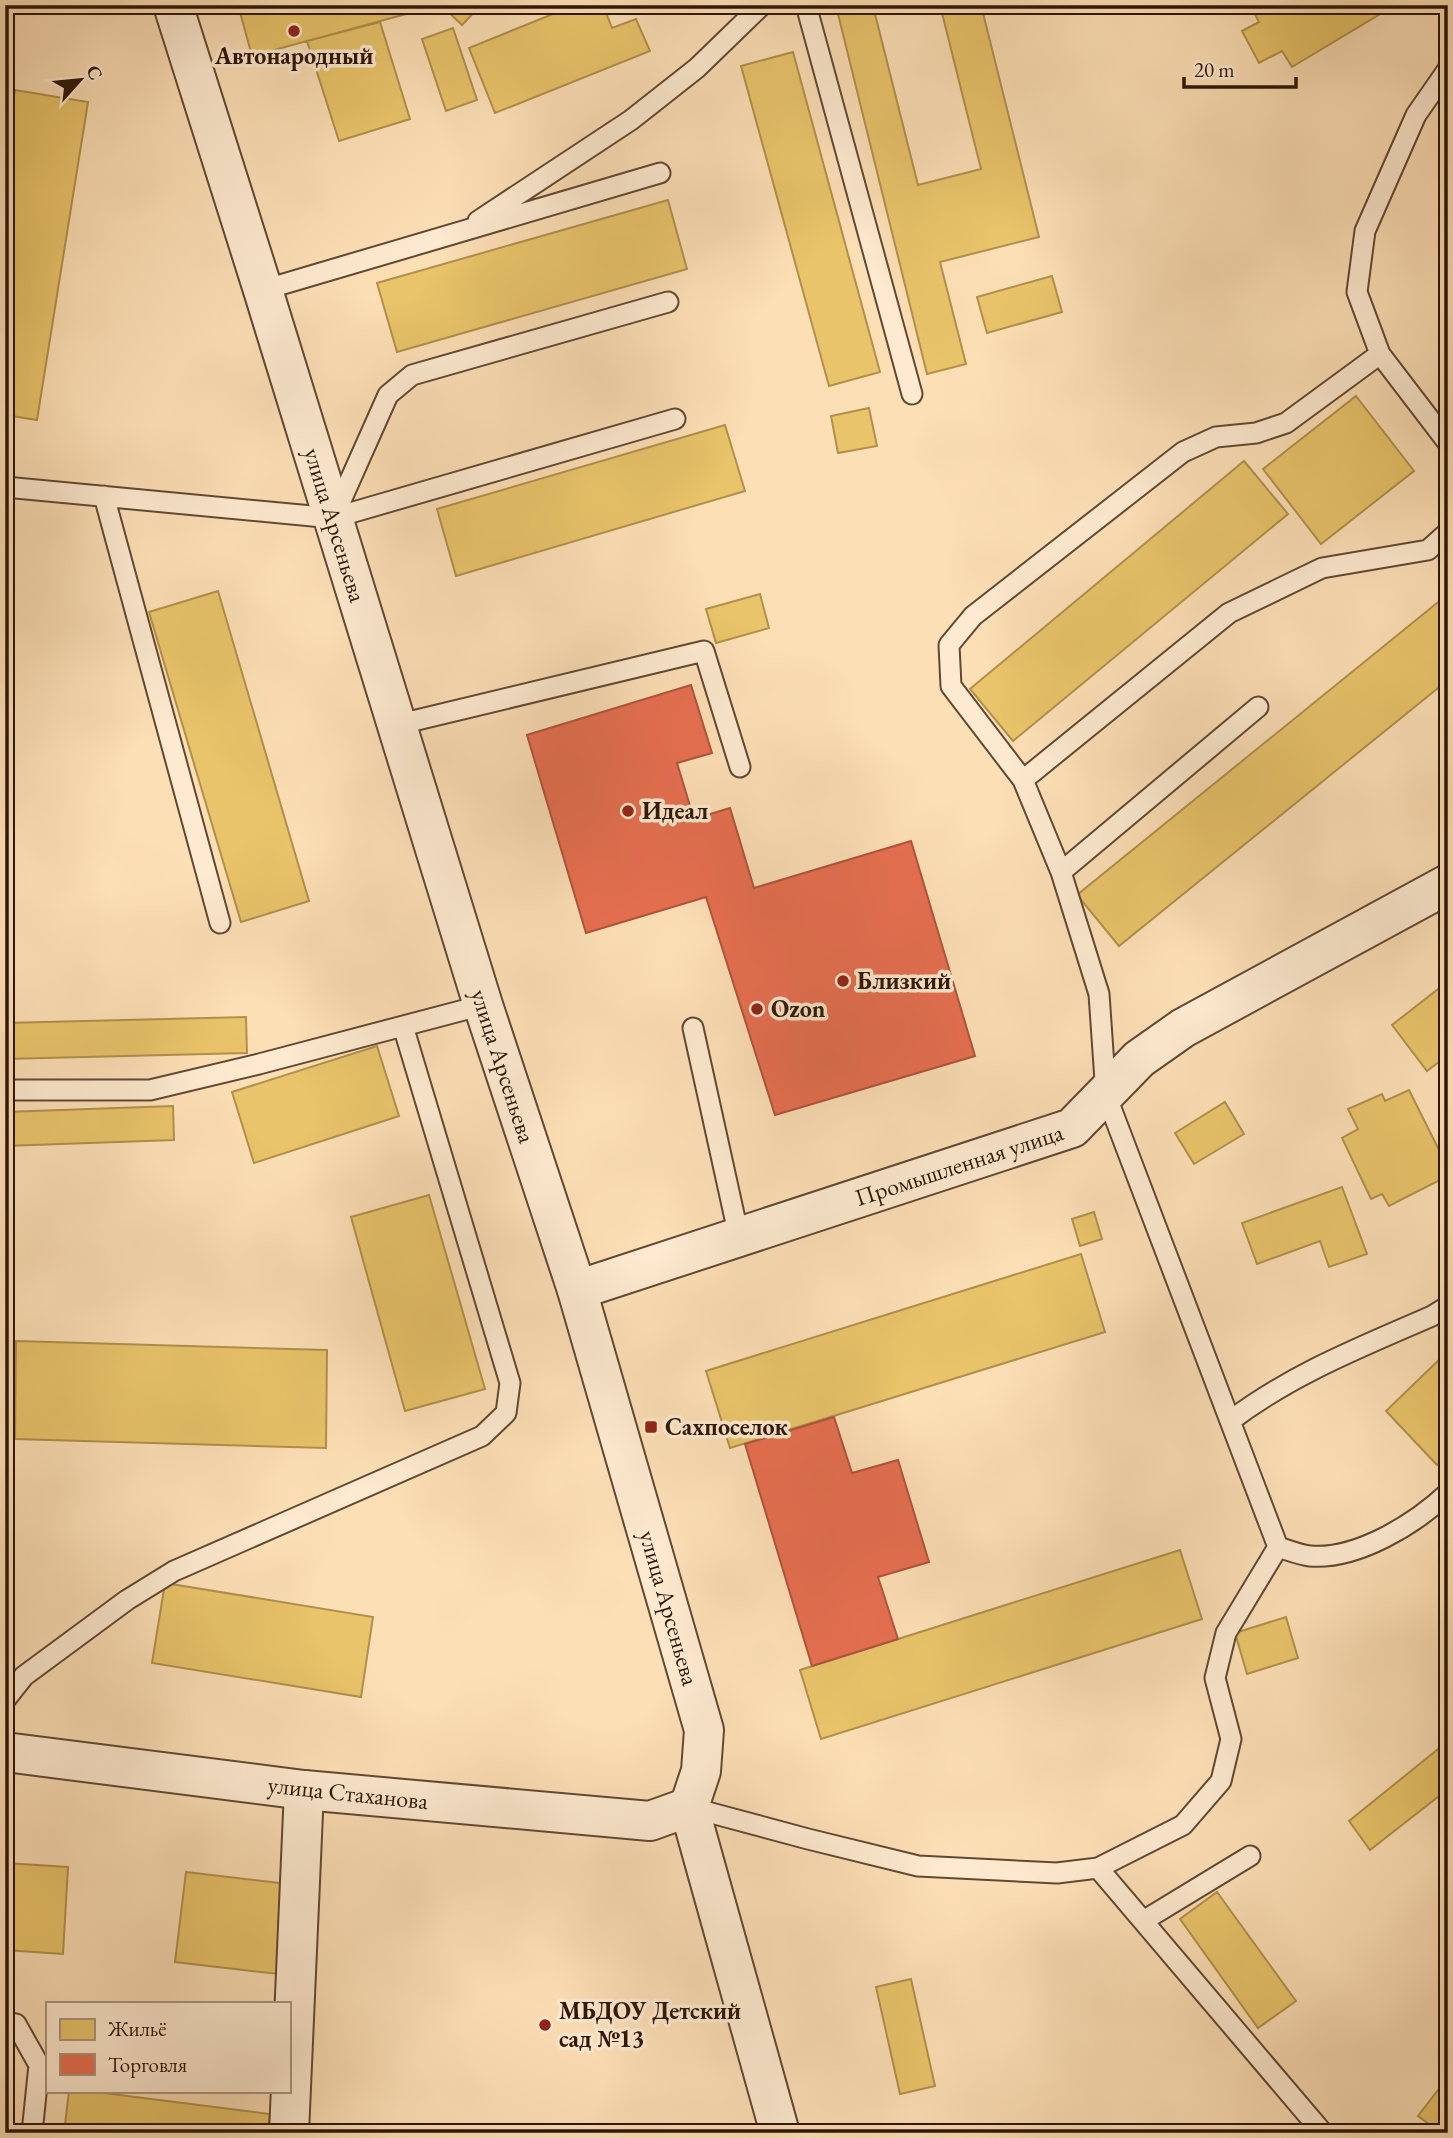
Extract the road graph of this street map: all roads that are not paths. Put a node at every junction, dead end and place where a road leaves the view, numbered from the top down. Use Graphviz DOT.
graph roads {
  1 [pos="173,5"];
  2 [pos="762,5"];
  3 [pos="806,5"];
  4 [pos="1448,69"];
  5 [pos="660,173"];
  6 [pos="463,231"];
  7 [pos="263,290"];
  8 [pos="668,302"];
  9 [pos="1380,354"];
  10 [pos="912,394"];
  11 [pos="676,419"];
  12 [pos="1448,443"];
  13 [pos="5,487"];
  14 [pos="104,496"];
  15 [pos="333,518"];
  16 [pos="1448,532"];
  17 [pos="1258,707"];
  18 [pos="396,724"];
  19 [pos="740,767"];
  20 [pos="1023,780"];
  21 [pos="1061,872"];
  22 [pos="1448,884"];
  23 [pos="220,923"];
  24 [pos="482,1005"];
  25 [pos="403,1027"];
  26 [pos="693,1028"];
  27 [pos="5,1090"];
  28 [pos="1106,1095"];
  29 [pos="739,1237"];
  30 [pos="577,1290"];
  31 [pos="1448,1306"];
  32 [pos="1230,1421"];
  33 [pos="1448,1493"];
  34 [pos="1278,1547"];
  35 [pos="5,1700"];
  36 [pos="5,1752"];
  37 [pos="304,1790"];
  38 [pos="689,1807"];
  39 [pos="1250,1856"];
  40 [pos="1098,1868"];
  41 [pos="1143,1921"];
  42 [pos="5,2022"];
  43 [pos="32,2133"];
  44 [pos="289,2133"];
  45 [pos="780,2133"];
  46 [pos="1323,2133"];
  1 -- 7 [label="street, улица Арсеньева"];
  2 -- 6 [label="lane"];
  3 -- 10 [label="lane"];
  4 -- 9 [label="lane"];
  5 -- 6 [label="lane"];
  6 -- 7 [label="lane"];
  7 -- 15 [label="street, улица Арсеньева"];
  8 -- 15 [label="lane"];
  9 -- 12 [label="lane"];
  9 -- 20 [label="lane"];
  11 -- 15 [label="lane"];
  13 -- 14 [label="lane"];
  14 -- 15 [label="lane"];
  14 -- 23 [label="lane"];
  15 -- 18 [label="street, улица Арсеньева"];
  16 -- 20 [label="lane"];
  17 -- 21 [label="lane"];
  18 -- 19 [label="lane"];
  18 -- 24 [label="street, улица Арсеньева"];
  20 -- 21 [label="lane"];
  21 -- 28 [label="lane"];
  22 -- 28 [label="street, Промышленная улица"];
  24 -- 25 [label="lane"];
  24 -- 30 [label="street, улица Арсеньева"];
  25 -- 27 [label="lane"];
  25 -- 35 [label="lane"];
  26 -- 29 [label="lane"];
  28 -- 29 [label="street, Промышленная улица"];
  28 -- 32 [label="lane"];
  29 -- 30 [label="street, Промышленная улица"];
  30 -- 38 [label="street, улица Арсеньева"];
  31 -- 32 [label="lane"];
  32 -- 34 [label="lane"];
  33 -- 34 [label="lane"];
  34 -- 40 [label="lane"];
  36 -- 37 [label="street, улица Стаханова"];
  37 -- 38 [label="street, улица Стаханова"];
  37 -- 44 [label="street"];
  38 -- 40 [label="lane"];
  38 -- 45 [label="street"];
  39 -- 41 [label="lane"];
  40 -- 41 [label="lane"];
  41 -- 46 [label="lane"];
  42 -- 43 [label="lane"];
}
